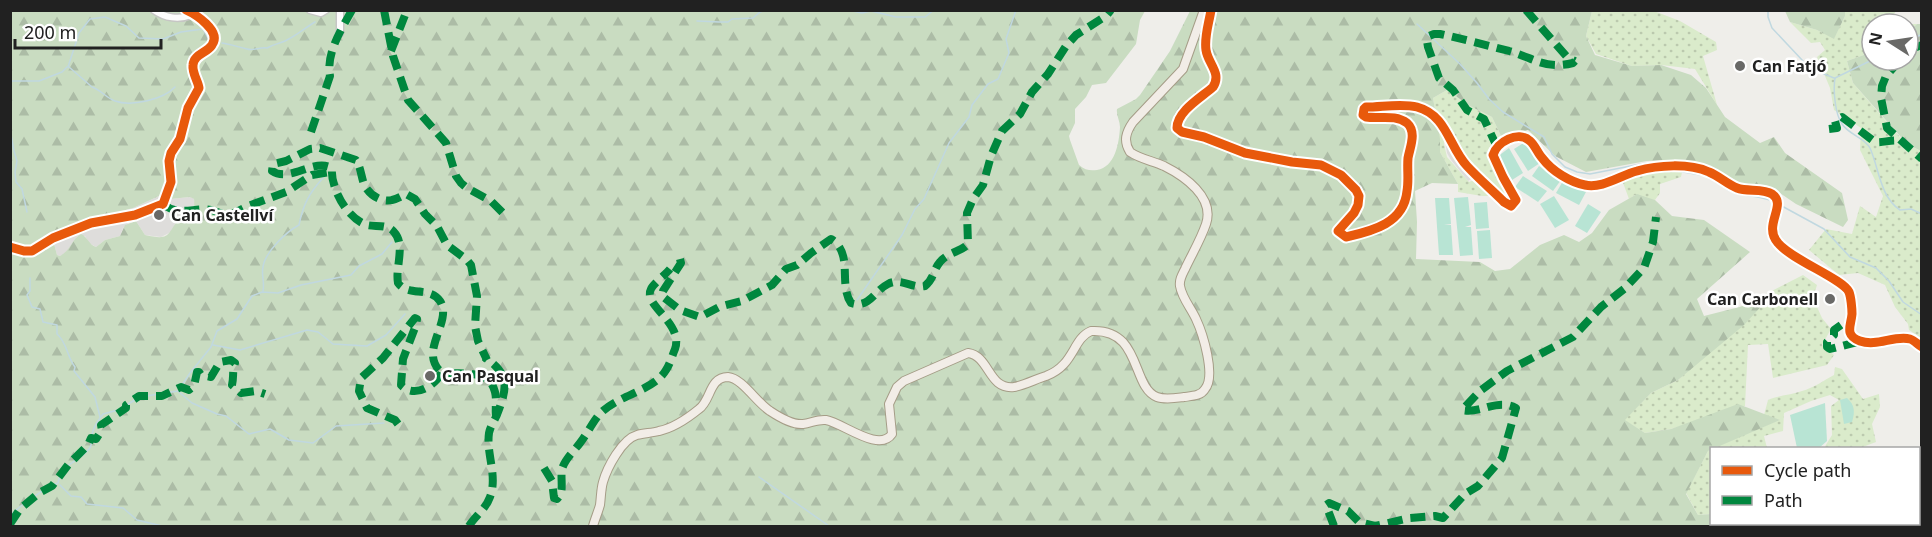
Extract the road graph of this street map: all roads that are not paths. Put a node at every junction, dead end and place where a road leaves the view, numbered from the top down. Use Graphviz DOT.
graph roads {
  1 [pos="154,10"];
  2 [pos="310,10"];
  3 [pos="326,10"];
  4 [pos="340,10"];
  5 [pos="1204,10"];
  6 [pos="1211,10"];
  7 [pos="189,13"];
  8 [pos="340,33"];
  9 [pos="10,247"];
  10 [pos="1922,347"];
  11 [pos="593,526"];
  1 -- 7 [label="street"];
  2 -- 3 [label="street"];
  4 -- 8 [label="street"];
  5 -- 11 [label="main road"];
  6 -- 10 [label="street"];
  7 -- 9 [label="street"];
}
